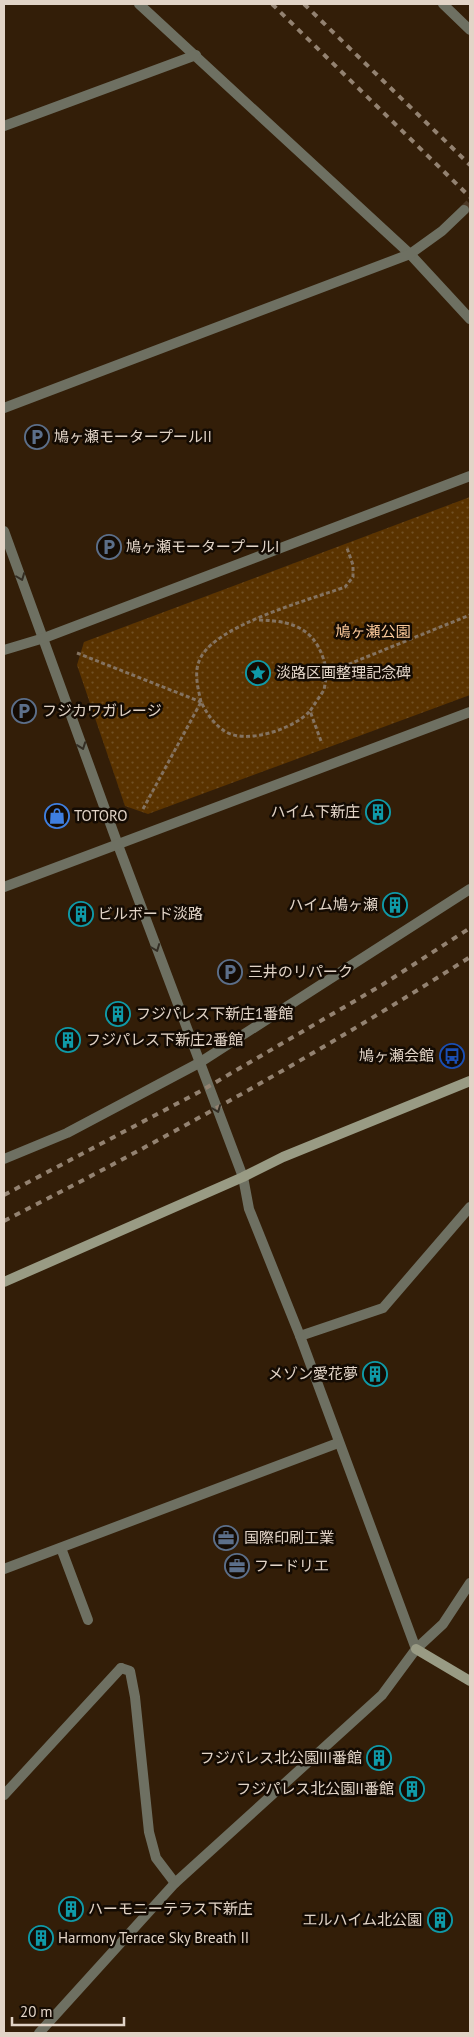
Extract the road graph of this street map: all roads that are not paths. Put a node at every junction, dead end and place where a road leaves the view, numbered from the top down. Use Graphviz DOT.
graph roads {
  1 [pos="139,4"];
  2 [pos="443,4"];
  3 [pos="470,30"];
  4 [pos="196,55"];
  5 [pos="4,126"];
  6 [pos="464,210"];
  7 [pos="410,254"];
  8 [pos="470,319"];
  9 [pos="4,408"];
  10 [pos="470,476"];
  11 [pos="4,531"];
  12 [pos="44,638"];
  13 [pos="4,650"];
  14 [pos="470,712"];
  15 [pos="118,845"];
  16 [pos="4,887"];
  17 [pos="470,889"];
  18 [pos="199,1063"];
  19 [pos="470,1081"];
  20 [pos="4,1159"];
  21 [pos="243,1177"];
  22 [pos="470,1207"];
  23 [pos="4,1282"];
  24 [pos="300,1336"];
  25 [pos="338,1443"];
  26 [pos="61,1548"];
  27 [pos="4,1569"];
  28 [pos="470,1583"];
  29 [pos="88,1620"];
  30 [pos="416,1649"];
  31 [pos="470,1681"];
  32 [pos="4,1795"];
  33 [pos="175,1883"];
  34 [pos="39,2033"];
  1 -- 4 [label="street"];
  2 -- 3 [label="street"];
  4 -- 5 [label="street"];
  4 -- 7 [label="street"];
  6 -- 7 [label="street"];
  7 -- 8 [label="street"];
  7 -- 9 [label="street"];
  10 -- 12 [label="street"];
  11 -- 12 [label="street, one-way"];
  12 -- 13 [label="street"];
  12 -- 15 [label="street, one-way"];
  14 -- 15 [label="street"];
  15 -- 16 [label="street"];
  15 -- 18 [label="street, one-way"];
  17 -- 18 [label="street"];
  18 -- 20 [label="street"];
  18 -- 21 [label="street, one-way"];
  19 -- 21 [label="street"];
  21 -- 23 [label="street"];
  21 -- 24 [label="street"];
  22 -- 24 [label="street"];
  24 -- 25 [label="street"];
  25 -- 26 [label="street"];
  25 -- 30 [label="street"];
  26 -- 27 [label="street"];
  26 -- 29 [label="street"];
  28 -- 30 [label="street"];
  30 -- 31 [label="street"];
  30 -- 33 [label="street"];
  32 -- 33 [label="street"];
  33 -- 34 [label="street"];
}
